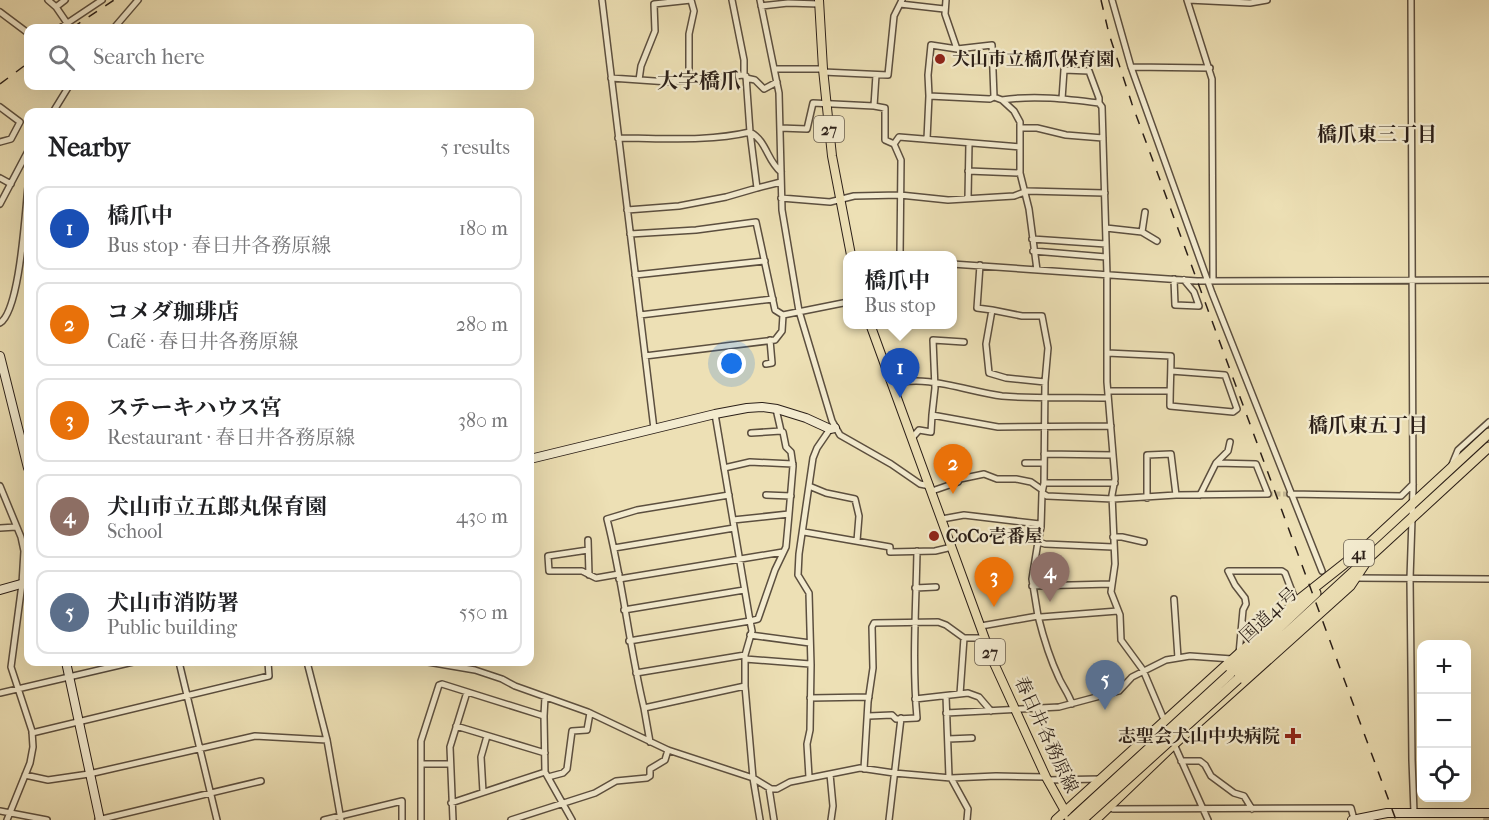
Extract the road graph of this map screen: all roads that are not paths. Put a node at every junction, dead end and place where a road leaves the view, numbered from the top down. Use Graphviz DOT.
graph roads {
  1 [pos="48,0"];
  2 [pos="65,0"];
  3 [pos="102,0"];
  4 [pos="138,0"];
  5 [pos="602,0"];
  6 [pos="732,0"];
  7 [pos="946,0"];
  8 [pos="1112,0"];
  9 [pos="1187,0"];
  10 [pos="1266,0"];
  11 [pos="1411,0"];
  12 [pos="819,2"];
  13 [pos="901,2"];
  14 [pos="761,3"];
  15 [pos="56,7"];
  16 [pos="944,9"];
  17 [pos="0,12"];
  18 [pos="67,23"];
  19 [pos="117,24"];
  20 [pos="24,30"];
  21 [pos="957,49"];
  22 [pos="1131,68"];
  23 [pos="1210,68"];
  24 [pos="775,69"];
  25 [pos="823,70"];
  26 [pos="876,75"];
  27 [pos="745,77"];
  28 [pos="611,78"];
  29 [pos="639,80"];
  30 [pos="689,80"];
  31 [pos="777,82"];
  32 [pos="67,90"];
  33 [pos="929,96"];
  34 [pos="994,98"];
  35 [pos="1062,99"];
  36 [pos="1002,100"];
  37 [pos="826,103"];
  38 [pos="1099,103"];
  39 [pos="874,106"];
  40 [pos="0,107"];
  41 [pos="55,108"];
  42 [pos="780,128"];
  43 [pos="1020,128"];
  44 [pos="750,132"];
  45 [pos="618,138"];
  46 [pos="1103,138"];
  47 [pos="927,139"];
  48 [pos="0,142"];
  49 [pos="969,143"];
  50 [pos="894,144"];
  51 [pos="1020,147"];
  52 [pos="24,159"];
  53 [pos="968,171"];
  54 [pos="781,172"];
  55 [pos="1020,173"];
  56 [pos="0,178"];
  57 [pos="781,182"];
  58 [pos="11,184"];
  59 [pos="757,188"];
  60 [pos="1023,192"];
  61 [pos="1105,193"];
  62 [pos="900,195"];
  63 [pos="781,198"];
  64 [pos="968,198"];
  65 [pos="840,200"];
  66 [pos="0,204"];
  67 [pos="627,210"];
  68 [pos="1145,212"];
  69 [pos="24,220"];
  70 [pos="1106,228"];
  71 [pos="1142,232"];
  72 [pos="630,234"];
  73 [pos="1032,238"];
  74 [pos="1157,241"];
  75 [pos="1106,244"];
  76 [pos="850,251"];
  77 [pos="900,251"];
  78 [pos="1034,251"];
  79 [pos="1106,257"];
  80 [pos="765,261"];
  81 [pos="957,264"];
  82 [pos="980,265"];
  83 [pos="1037,270"];
  84 [pos="635,275"];
  85 [pos="1107,275"];
  86 [pos="1174,279"];
  87 [pos="1185,280"];
  88 [pos="1489,280"];
  89 [pos="1210,281"];
  90 [pos="1411,281"];
  91 [pos="772,299"];
  92 [pos="843,303"];
  93 [pos="992,310"];
  94 [pos="799,311"];
  95 [pos="640,315"];
  96 [pos="783,315"];
  97 [pos="0,323"];
  98 [pos="872,329"];
  99 [pos="770,340"];
  100 [pos="964,342"];
  101 [pos="1107,353"];
  102 [pos="0,356"];
  103 [pos="645,356"];
  104 [pos="766,364"];
  105 [pos="1171,371"];
  106 [pos="2,374"];
  107 [pos="1045,381"];
  108 [pos="935,384"];
  109 [pos="892,386"];
  110 [pos="1170,392"];
  111 [pos="1108,394"];
  112 [pos="1044,396"];
  113 [pos="776,409"];
  114 [pos="715,414"];
  115 [pos="932,415"];
  116 [pos="1489,422"];
  117 [pos="1111,426"];
  118 [pos="1044,427"];
  119 [pos="654,429"];
  120 [pos="833,429"];
  121 [pos="781,431"];
  122 [pos="751,433"];
  123 [pos="1489,433"];
  124 [pos="912,438"];
  125 [pos="1230,442"];
  126 [pos="1489,447"];
  127 [pos="24,454"];
  128 [pos="1044,454"];
  129 [pos="1113,455"];
  130 [pos="534,458"];
  131 [pos="1025,463"];
  132 [pos="1044,463"];
  133 [pos="1216,463"];
  134 [pos="793,464"];
  135 [pos="724,468"];
  136 [pos="1451,469"];
  137 [pos="1044,483"];
  138 [pos="1115,483"];
  139 [pos="1413,484"];
  140 [pos="809,486"];
  141 [pos="0,488"];
  142 [pos="931,488"];
  143 [pos="1041,491"];
  144 [pos="1290,494"];
  145 [pos="729,495"];
  146 [pos="766,495"];
  147 [pos="1176,495"];
  148 [pos="1200,495"];
  149 [pos="791,496"];
  150 [pos="1147,498"];
  151 [pos="1113,499"];
  152 [pos="1412,505"];
  153 [pos="789,514"];
  154 [pos="1413,516"];
  155 [pos="942,519"];
  156 [pos="733,520"];
  157 [pos="1040,524"];
  158 [pos="16,527"];
  159 [pos="0,528"];
  160 [pos="734,528"];
  161 [pos="804,532"];
  162 [pos="1113,537"];
  163 [pos="588,540"];
  164 [pos="857,541"];
  165 [pos="1038,542"];
  166 [pos="1144,542"];
  167 [pos="952,547"];
  168 [pos="1113,547"];
  169 [pos="614,548"];
  170 [pos="588,550"];
  171 [pos="24,551"];
  172 [pos="918,551"];
  173 [pos="783,552"];
  174 [pos="1358,554"];
  175 [pos="739,559"];
  176 [pos="1366,562"];
  177 [pos="1322,572"];
  178 [pos="589,574"];
  179 [pos="619,577"];
  180 [pos="1355,578"];
  181 [pos="1410,579"];
  182 [pos="1489,579"];
  183 [pos="24,583"];
  184 [pos="1111,584"];
  185 [pos="1032,586"];
  186 [pos="936,587"];
  187 [pos="915,588"];
  188 [pos="24,589"];
  189 [pos="0,590"];
  190 [pos="744,590"];
  191 [pos="1174,599"];
  192 [pos="1296,602"];
  193 [pos="624,610"];
  194 [pos="1118,611"];
  195 [pos="1038,616"];
  196 [pos="750,621"];
  197 [pos="1242,622"];
  198 [pos="915,623"];
  199 [pos="981,626"];
  200 [pos="750,635"];
  201 [pos="964,638"];
  202 [pos="985,638"];
  203 [pos="629,641"];
  204 [pos="1253,641"];
  205 [pos="810,643"];
  206 [pos="1235,656"];
  207 [pos="746,657"];
  208 [pos="1178,658"];
  209 [pos="810,664"];
  210 [pos="67,666"];
  211 [pos="115,666"];
  212 [pos="180,666"];
  213 [pos="268,666"];
  214 [pos="309,666"];
  215 [pos="452,666"];
  216 [pos="1143,670"];
  217 [pos="636,673"];
  218 [pos="69,676"];
  219 [pos="1234,676"];
  220 [pos="745,686"];
  221 [pos="18,689"];
  222 [pos="467,692"];
  223 [pos="0,693"];
  224 [pos="960,694"];
  225 [pos="188,696"];
  226 [pos="946,696"];
  227 [pos="868,697"];
  228 [pos="545,698"];
  229 [pos="810,698"];
  230 [pos="915,699"];
  231 [pos="1072,704"];
  232 [pos="644,708"];
  233 [pos="1014,710"];
  234 [pos="991,711"];
  235 [pos="590,713"];
  236 [pos="946,713"];
  237 [pos="544,716"];
  238 [pos="868,716"];
  239 [pos="901,718"];
  240 [pos="1165,721"];
  241 [pos="78,722"];
  242 [pos="456,726"];
  243 [pos="32,733"];
  244 [pos="487,736"];
  245 [pos="972,738"];
  246 [pos="948,739"];
  247 [pos="327,740"];
  248 [pos="650,742"];
  249 [pos="1173,745"];
  250 [pos="201,748"];
  251 [pos="668,750"];
  252 [pos="544,753"];
  253 [pos="1181,761"];
  254 [pos="420,764"];
  255 [pos="450,764"];
  256 [pos="864,769"];
  257 [pos="894,773"];
  258 [pos="89,774"];
  259 [pos="547,774"];
  260 [pos="831,774"];
  261 [pos="25,775"];
  262 [pos="809,777"];
  263 [pos="753,778"];
  264 [pos="950,778"];
  265 [pos="1046,778"];
  266 [pos="1101,779"];
  267 [pos="261,781"];
  268 [pos="769,788"];
  269 [pos="483,792"];
  270 [pos="211,793"];
  271 [pos="451,803"];
  272 [pos="562,803"];
  273 [pos="1109,806"];
  274 [pos="1203,809"];
  275 [pos="1252,809"];
  276 [pos="0,811"];
  277 [pos="1414,812"];
  278 [pos="1488,812"];
  279 [pos="8,817"];
  280 [pos="1068,817"];
  281 [pos="341,818"];
  282 [pos="47,820"];
  283 [pos="100,820"];
  284 [pos="217,820"];
  285 [pos="324,820"];
  286 [pos="402,820"];
  287 [pos="421,820"];
  288 [pos="453,820"];
  289 [pos="512,820"];
  290 [pos="572,820"];
  291 [pos="760,820"];
  292 [pos="774,820"];
  293 [pos="831,820"];
  294 [pos="889,820"];
  295 [pos="968,820"];
  296 [pos="1056,820"];
  297 [pos="1082,820"];
  298 [pos="1095,820"];
  299 [pos="1208,820"];
  300 [pos="1353,820"];
  301 [pos="1479,820"];
  1 -- 15 [label="street"];
  2 -- 15 [label="street"];
  3 -- 18 [label="street"];
  4 -- 19 [label="street"];
  5 -- 28 [label="street"];
  6 -- 27 [label="street"];
  7 -- 16 [label="street"];
  8 -- 22 [label="street"];
  9 -- 10 [label="street"];
  9 -- 23 [label="street"];
  11 -- 90 [label="street"];
  12 -- 14 [label="street"];
  12 -- 25 [label="main road, 27"];
  13 -- 16 [label="street"];
  13 -- 26 [label="street"];
  14 -- 24 [label="street"];
  15 -- 18 [label="street"];
  16 -- 21 [label="street"];
  17 -- 20 [label="street"];
  21 -- 33 [label="street"];
  21 -- 34 [label="street"];
  22 -- 23 [label="street"];
  22 -- 89 [label="street"];
  23 -- 89 [label="street"];
  24 -- 25 [label="street"];
  24 -- 31 [label="street"];
  25 -- 26 [label="street"];
  25 -- 37 [label="main road, 27"];
  26 -- 39 [label="street"];
  27 -- 30 [label="street"];
  27 -- 31 [label="street"];
  27 -- 44 [label="street"];
  28 -- 29 [label="street"];
  28 -- 45 [label="street"];
  29 -- 30 [label="street"];
  29 -- 30 [label="street"];
  31 -- 42 [label="street"];
  32 -- 41 [label="street"];
  33 -- 34 [label="street"];
  33 -- 47 [label="street"];
  34 -- 36 [label="street"];
  35 -- 36 [label="street"];
  35 -- 38 [label="street"];
  35 -- 38 [label="street"];
  36 -- 43 [label="street"];
  37 -- 39 [label="street"];
  37 -- 42 [label="street"];
  37 -- 65 [label="main road, 27"];
  38 -- 46 [label="street"];
  39 -- 50 [label="street"];
  40 -- 48 [label="street"];
  42 -- 54 [label="street"];
  43 -- 46 [label="street"];
  43 -- 51 [label="street"];
  44 -- 45 [label="street"];
  44 -- 54 [label="street"];
  44 -- 59 [label="street"];
  45 -- 67 [label="street"];
  46 -- 61 [label="street"];
  47 -- 49 [label="street"];
  47 -- 50 [label="street"];
  49 -- 51 [label="street"];
  49 -- 53 [label="street"];
  50 -- 62 [label="street"];
  51 -- 55 [label="street"];
  52 -- 58 [label="street"];
  53 -- 55 [label="street"];
  53 -- 64 [label="street"];
  54 -- 57 [label="street"];
  55 -- 60 [label="street"];
  56 -- 58 [label="street"];
  57 -- 59 [label="street"];
  57 -- 63 [label="street"];
  58 -- 66 [label="street"];
  59 -- 67 [label="street"];
  60 -- 61 [label="street"];
  60 -- 64 [label="street"];
  60 -- 73 [label="street"];
  61 -- 70 [label="street"];
  62 -- 64 [label="street"];
  62 -- 65 [label="street"];
  62 -- 77 [label="street"];
  63 -- 65 [label="street"];
  63 -- 94 [label="street"];
  65 -- 76 [label="main road, 27"];
  67 -- 72 [label="street"];
  68 -- 71 [label="street"];
  69 -- 97 [label="street"];
  70 -- 71 [label="street"];
  70 -- 75 [label="street"];
  71 -- 74 [label="street"];
  72 -- 80 [label="street"];
  72 -- 84 [label="street"];
  73 -- 75 [label="street"];
  73 -- 78 [label="street"];
  75 -- 79 [label="street"];
  78 -- 79 [label="street"];
  78 -- 83 [label="street"];
  79 -- 85 [label="street"];
  80 -- 84 [label="street"];
  80 -- 91 [label="street"];
  81 -- 82 [label="street"];
  82 -- 83 [label="street"];
  82 -- 93 [label="street"];
  83 -- 85 [label="street"];
  84 -- 95 [label="street"];
  85 -- 86 [label="street"];
  85 -- 101 [label="street"];
  86 -- 87 [label="street"];
  86 -- 87 [label="street"];
  87 -- 89 [label="street"];
  88 -- 90 [label="street"];
  89 -- 90 [label="street"];
  89 -- 144 [label="street"];
  90 -- 139 [label="street"];
  91 -- 95 [label="street"];
  91 -- 96 [label="street"];
  92 -- 94 [label="street"];
  93 -- 107 [label="street"];
  93 -- 107 [label="street"];
  94 -- 96 [label="street"];
  94 -- 120 [label="street"];
  95 -- 103 [label="street"];
  96 -- 99 [label="street"];
  98 -- 109 [label="main road, 春日井各務原線 / 27"];
  99 -- 103 [label="street"];
  99 -- 104 [label="street"];
  100 -- 108 [label="street"];
  101 -- 105 [label="street"];
  101 -- 111 [label="street"];
  102 -- 106 [label="street"];
  103 -- 119 [label="street"];
  105 -- 110 [label="street"];
  105 -- 110 [label="street"];
  106 -- 127 [label="street"];
  107 -- 112 [label="street"];
  108 -- 109 [label="street"];
  108 -- 112 [label="street"];
  108 -- 115 [label="street"];
  109 -- 124 [label="main road, 春日井各務原線 / 27"];
  110 -- 111 [label="street"];
  111 -- 112 [label="street"];
  111 -- 117 [label="street"];
  112 -- 118 [label="street"];
  113 -- 114 [label="street"];
  113 -- 120 [label="street"];
  113 -- 121 [label="street"];
  114 -- 119 [label="street"];
  114 -- 135 [label="street"];
  115 -- 118 [label="street"];
  115 -- 124 [label="street"];
  116 -- 136 [label="street"];
  117 -- 118 [label="street"];
  117 -- 129 [label="street"];
  118 -- 128 [label="street"];
  119 -- 130 [label="street"];
  120 -- 140 [label="street"];
  120 -- 142 [label="street"];
  121 -- 122 [label="street"];
  121 -- 134 [label="street"];
  123 -- 136 [label="highway, 国道41号 / 41"];
  124 -- 142 [label="main road, 春日井各務原線 / 27"];
  125 -- 133 [label="street"];
  126 -- 154 [label="highway, 国道41号 / 41"];
  128 -- 129 [label="street"];
  128 -- 132 [label="street"];
  129 -- 138 [label="street"];
  131 -- 132 [label="street"];
  132 -- 137 [label="street"];
  133 -- 148 [label="street"];
  133 -- 148 [label="street"];
  134 -- 135 [label="street"];
  134 -- 149 [label="street"];
  135 -- 145 [label="street"];
  136 -- 152 [label="highway, 国道41号 / 41"];
  137 -- 138 [label="street"];
  137 -- 143 [label="street"];
  138 -- 151 [label="street"];
  139 -- 144 [label="street"];
  139 -- 152 [label="street"];
  140 -- 161 [label="street"];
  140 -- 164 [label="street"];
  141 -- 158 [label="street"];
  142 -- 143 [label="street"];
  142 -- 155 [label="main road, 春日井各務原線 / 27"];
  143 -- 151 [label="street"];
  143 -- 157 [label="street"];
  144 -- 177 [label="street"];
  145 -- 156 [label="street"];
  145 -- 169 [label="street"];
  146 -- 149 [label="street"];
  147 -- 148 [label="street"];
  147 -- 150 [label="street"];
  147 -- 150 [label="street"];
  149 -- 153 [label="street"];
  150 -- 151 [label="street"];
  151 -- 162 [label="street"];
  152 -- 154 [label="street"];
  152 -- 174 [label="highway, 国道41号 / 41"];
  153 -- 156 [label="street"];
  153 -- 173 [label="street"];
  154 -- 176 [label="highway, 国道41号 / 41"];
  154 -- 181 [label="street"];
  155 -- 157 [label="street"];
  155 -- 167 [label="main road, 春日井各務原線 / 27"];
  156 -- 160 [label="street"];
  157 -- 165 [label="street"];
  158 -- 159 [label="street"];
  158 -- 171 [label="street"];
  160 -- 169 [label="street"];
  160 -- 175 [label="street"];
  161 -- 164 [label="street"];
  161 -- 205 [label="street"];
  162 -- 166 [label="street"];
  162 -- 168 [label="street"];
  163 -- 170 [label="street"];
  164 -- 172 [label="street"];
  165 -- 168 [label="street"];
  165 -- 185 [label="street"];
  167 -- 172 [label="street"];
  167 -- 199 [label="main road, 春日井各務原線 / 27"];
  168 -- 184 [label="street"];
  169 -- 179 [label="street"];
  170 -- 178 [label="street"];
  170 -- 178 [label="street"];
  172 -- 187 [label="street"];
  173 -- 175 [label="street"];
  173 -- 196 [label="street"];
  174 -- 192 [label="highway"];
  174 -- 219 [label="highway, 国道41号 / 41"];
  175 -- 179 [label="street"];
  175 -- 190 [label="street"];
  176 -- 180 [label="highway"];
  176 -- 219 [label="highway, 国道41号 / 41"];
  178 -- 179 [label="street"];
  179 -- 193 [label="street"];
  180 -- 181 [label="street"];
  180 -- 249 [label="highway"];
  181 -- 182 [label="street"];
  181 -- 277 [label="street"];
  183 -- 189 [label="street"];
  184 -- 185 [label="street"];
  184 -- 194 [label="street"];
  185 -- 195 [label="street"];
  186 -- 187 [label="street"];
  187 -- 198 [label="street"];
  188 -- 221 [label="street"];
  190 -- 193 [label="street"];
  190 -- 196 [label="street"];
  191 -- 208 [label="street"];
  192 -- 197 [label="street"];
  192 -- 204 [label="highway"];
  193 -- 203 [label="street"];
  194 -- 195 [label="street"];
  194 -- 216 [label="street"];
  195 -- 199 [label="street"];
  195 -- 231 [label="street"];
  196 -- 200 [label="street"];
  196 -- 203 [label="street"];
  197 -- 204 [label="street"];
  197 -- 206 [label="street"];
  198 -- 201 [label="street"];
  198 -- 227 [label="street"];
  198 -- 230 [label="street"];
  199 -- 202 [label="main road, 春日井各務原線 / 27"];
  200 -- 205 [label="street"];
  200 -- 207 [label="street"];
  201 -- 202 [label="street"];
  201 -- 224 [label="street"];
  202 -- 233 [label="main road, 春日井各務原線 / 27"];
  203 -- 217 [label="street"];
  204 -- 206 [label="highway"];
  205 -- 209 [label="street"];
  206 -- 208 [label="street"];
  206 -- 240 [label="highway"];
  207 -- 209 [label="street"];
  207 -- 217 [label="street"];
  207 -- 220 [label="street"];
  208 -- 216 [label="street"];
  209 -- 229 [label="street"];
  210 -- 218 [label="street"];
  211 -- 218 [label="street"];
  212 -- 225 [label="street"];
  213 -- 225 [label="street"];
  214 -- 247 [label="street"];
  215 -- 228 [label="street"];
  216 -- 231 [label="street"];
  216 -- 240 [label="street"];
  217 -- 232 [label="street"];
  218 -- 221 [label="street"];
  218 -- 241 [label="street"];
  219 -- 280 [label="highway, 国道41号 / 41, bridge"];
  219 -- 297 [label="highway, 国道41号 / 41, bridge"];
  220 -- 232 [label="street"];
  220 -- 263 [label="street"];
  221 -- 223 [label="street"];
  221 -- 243 [label="street"];
  222 -- 237 [label="street"];
  222 -- 242 [label="street"];
  222 -- 254 [label="street"];
  224 -- 226 [label="street"];
  224 -- 234 [label="street"];
  225 -- 241 [label="street"];
  225 -- 250 [label="street"];
  226 -- 230 [label="street"];
  226 -- 236 [label="street"];
  227 -- 229 [label="street"];
  227 -- 238 [label="street"];
  228 -- 235 [label="street"];
  228 -- 237 [label="street"];
  229 -- 262 [label="street"];
  230 -- 239 [label="street"];
  231 -- 233 [label="street"];
  232 -- 248 [label="street"];
  233 -- 234 [label="street"];
  233 -- 265 [label="main road, 春日井各務原線 / 27"];
  234 -- 236 [label="street"];
  235 -- 248 [label="street"];
  235 -- 259 [label="street"];
  236 -- 246 [label="street"];
  237 -- 252 [label="street"];
  238 -- 239 [label="street"];
  238 -- 256 [label="street"];
  239 -- 257 [label="street"];
  240 -- 249 [label="street"];
  240 -- 266 [label="highway"];
  241 -- 243 [label="street"];
  241 -- 258 [label="street"];
  242 -- 244 [label="street"];
  242 -- 255 [label="street"];
  243 -- 261 [label="street"];
  244 -- 252 [label="street"];
  244 -- 269 [label="street"];
  245 -- 246 [label="street"];
  246 -- 264 [label="street"];
  247 -- 250 [label="street"];
  247 -- 281 [label="street"];
  248 -- 251 [label="street"];
  249 -- 253 [label="street"];
  249 -- 273 [label="highway"];
  250 -- 258 [label="street"];
  250 -- 270 [label="street"];
  251 -- 263 [label="street"];
  251 -- 272 [label="street"];
  252 -- 259 [label="street"];
  253 -- 274 [label="street"];
  253 -- 275 [label="street"];
  254 -- 255 [label="street"];
  254 -- 287 [label="street"];
  255 -- 271 [label="street"];
  256 -- 257 [label="street"];
  256 -- 260 [label="street"];
  257 -- 264 [label="street"];
  257 -- 294 [label="street"];
  258 -- 261 [label="street"];
  258 -- 283 [label="street"];
  259 -- 269 [label="street"];
  259 -- 272 [label="street"];
  260 -- 262 [label="street"];
  260 -- 293 [label="street"];
  261 -- 279 [label="street"];
  262 -- 268 [label="street"];
  263 -- 268 [label="street"];
  263 -- 291 [label="street"];
  264 -- 265 [label="street"];
  264 -- 295 [label="street"];
  265 -- 266 [label="street"];
  265 -- 280 [label="main road, 春日井各務原線 / 27"];
  266 -- 280 [label="highway"];
  267 -- 270 [label="street"];
  268 -- 292 [label="street"];
  269 -- 271 [label="street"];
  270 -- 283 [label="street"];
  270 -- 284 [label="street"];
  271 -- 288 [label="street"];
  272 -- 289 [label="street"];
  272 -- 290 [label="street"];
  273 -- 274 [label="street"];
  273 -- 298 [label="highway"];
  274 -- 275 [label="street"];
  274 -- 299 [label="street"];
  275 -- 300 [label="street"];
  276 -- 279 [label="street"];
  277 -- 278 [label="street"];
  277 -- 300 [label="street"];
  278 -- 301 [label="street"];
  279 -- 282 [label="street"];
  280 -- 296 [label="highway, 41"];
  281 -- 285 [label="street"];
  281 -- 286 [label="street"];
}
